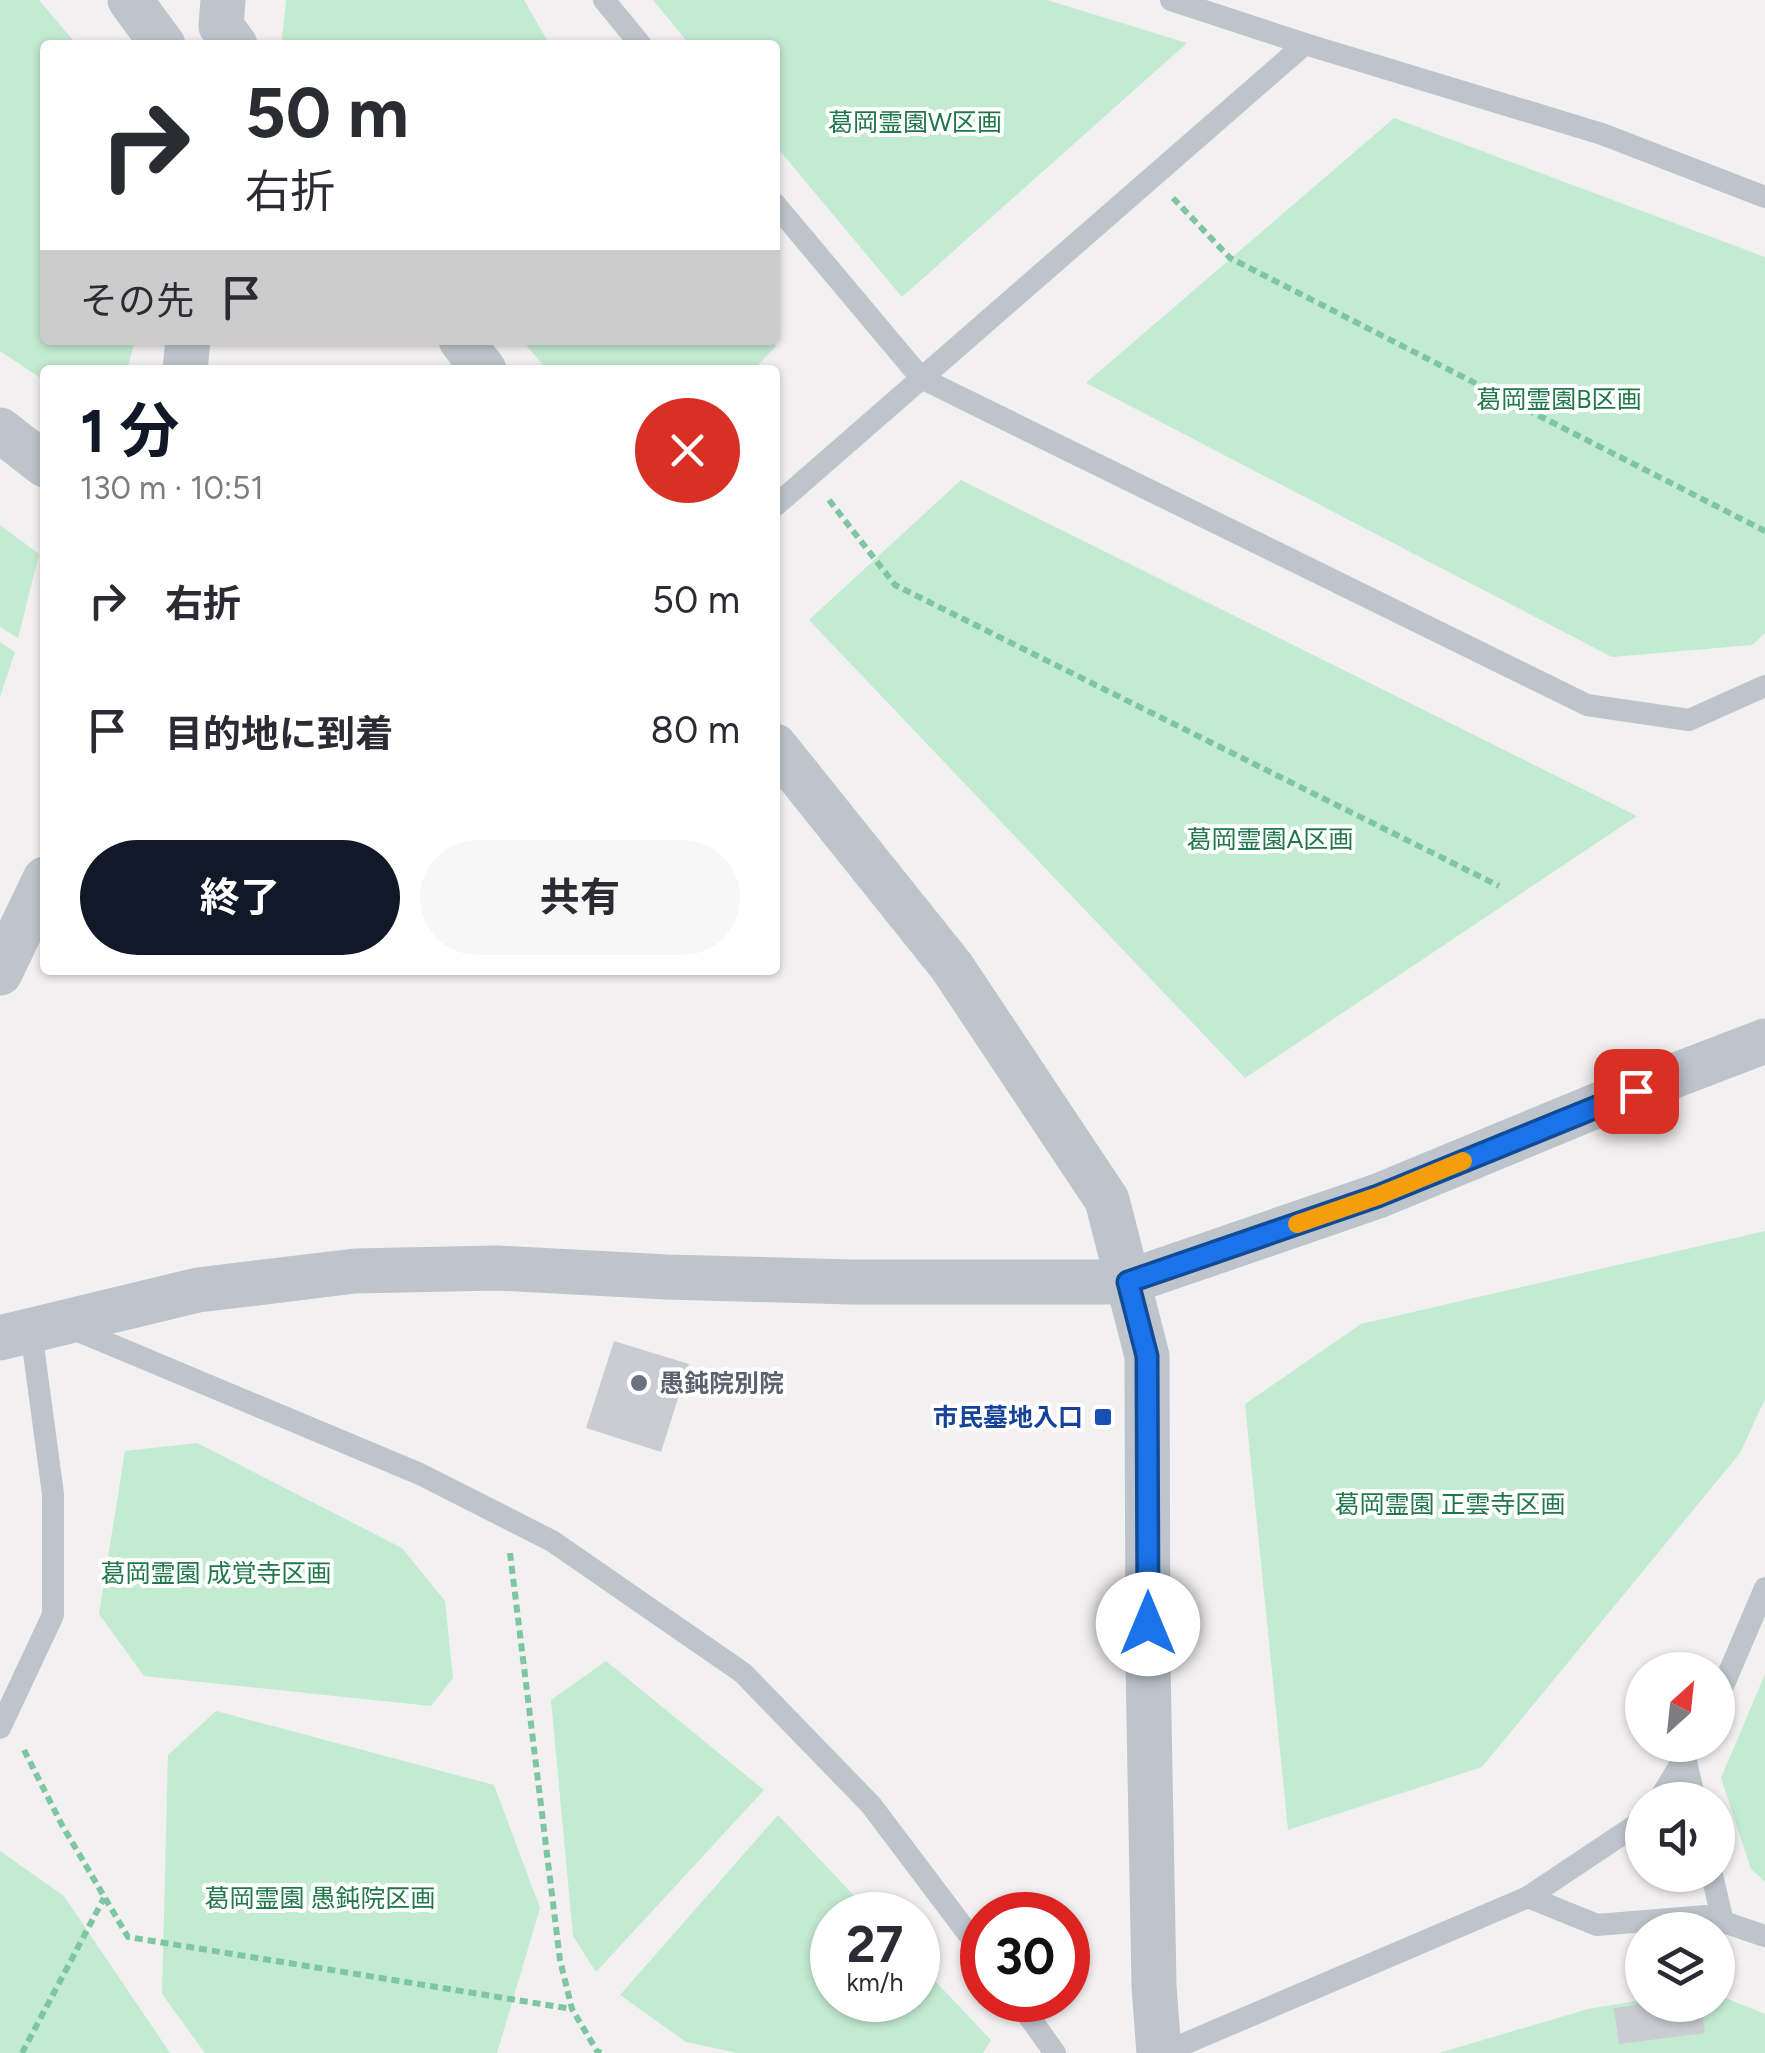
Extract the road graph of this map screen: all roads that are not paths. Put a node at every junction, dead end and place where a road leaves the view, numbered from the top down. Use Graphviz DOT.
graph roads {
  1 [pos="130,0"];
  2 [pos="604,0"];
  3 [pos="1171,0"];
  4 [pos="159,40"];
  5 [pos="638,40"];
  6 [pos="1305,44"];
  7 [pos="1765,197"];
  8 [pos="780,210"];
  9 [pos="465,345"];
  10 [pos="480,365"];
  11 [pos="922,378"];
  12 [pos="0,430"];
  13 [pos="40,461"];
  14 [pos="780,502"];
  15 [pos="1765,686"];
  16 [pos="780,752"];
  17 [pos="40,889"];
  18 [pos="0,973"];
  19 [pos="1765,1041"];
  20 [pos="1128,1282"];
  21 [pos="31,1331"];
  22 [pos="1765,1588"];
  23 [pos="1735,1658"];
  24 [pos="3,1722"];
  25 [pos="1625,1833"];
  26 [pos="1528,1897"];
  27 [pos="960,1923"];
  28 [pos="1625,1923"];
  29 [pos="1735,1926"];
  30 [pos="1765,1936"];
  31 [pos="1032,2022"];
  32 [pos="1054,2053"];
  33 [pos="1161,2053"];
  1 -- 4 [label="street"];
  2 -- 5 [label="lane"];
  3 -- 6 [label="lane"];
  6 -- 7 [label="lane"];
  6 -- 11 [label="lane"];
  8 -- 11 [label="lane"];
  9 -- 10 [label="street"];
  11 -- 14 [label="lane"];
  11 -- 15 [label="lane"];
  12 -- 13 [label="street"];
  16 -- 20 [label="street"];
  17 -- 18 [label="street"];
  19 -- 20 [label="street"];
  20 -- 21 [label="street"];
  20 -- 33 [label="street"];
  21 -- 24 [label="lane"];
  21 -- 27 [label="lane"];
  22 -- 23 [label="lane"];
  25 -- 26 [label="lane"];
  26 -- 28 [label="lane"];
  26 -- 33 [label="lane"];
  29 -- 30 [label="lane"];
  31 -- 32 [label="lane"];
}
